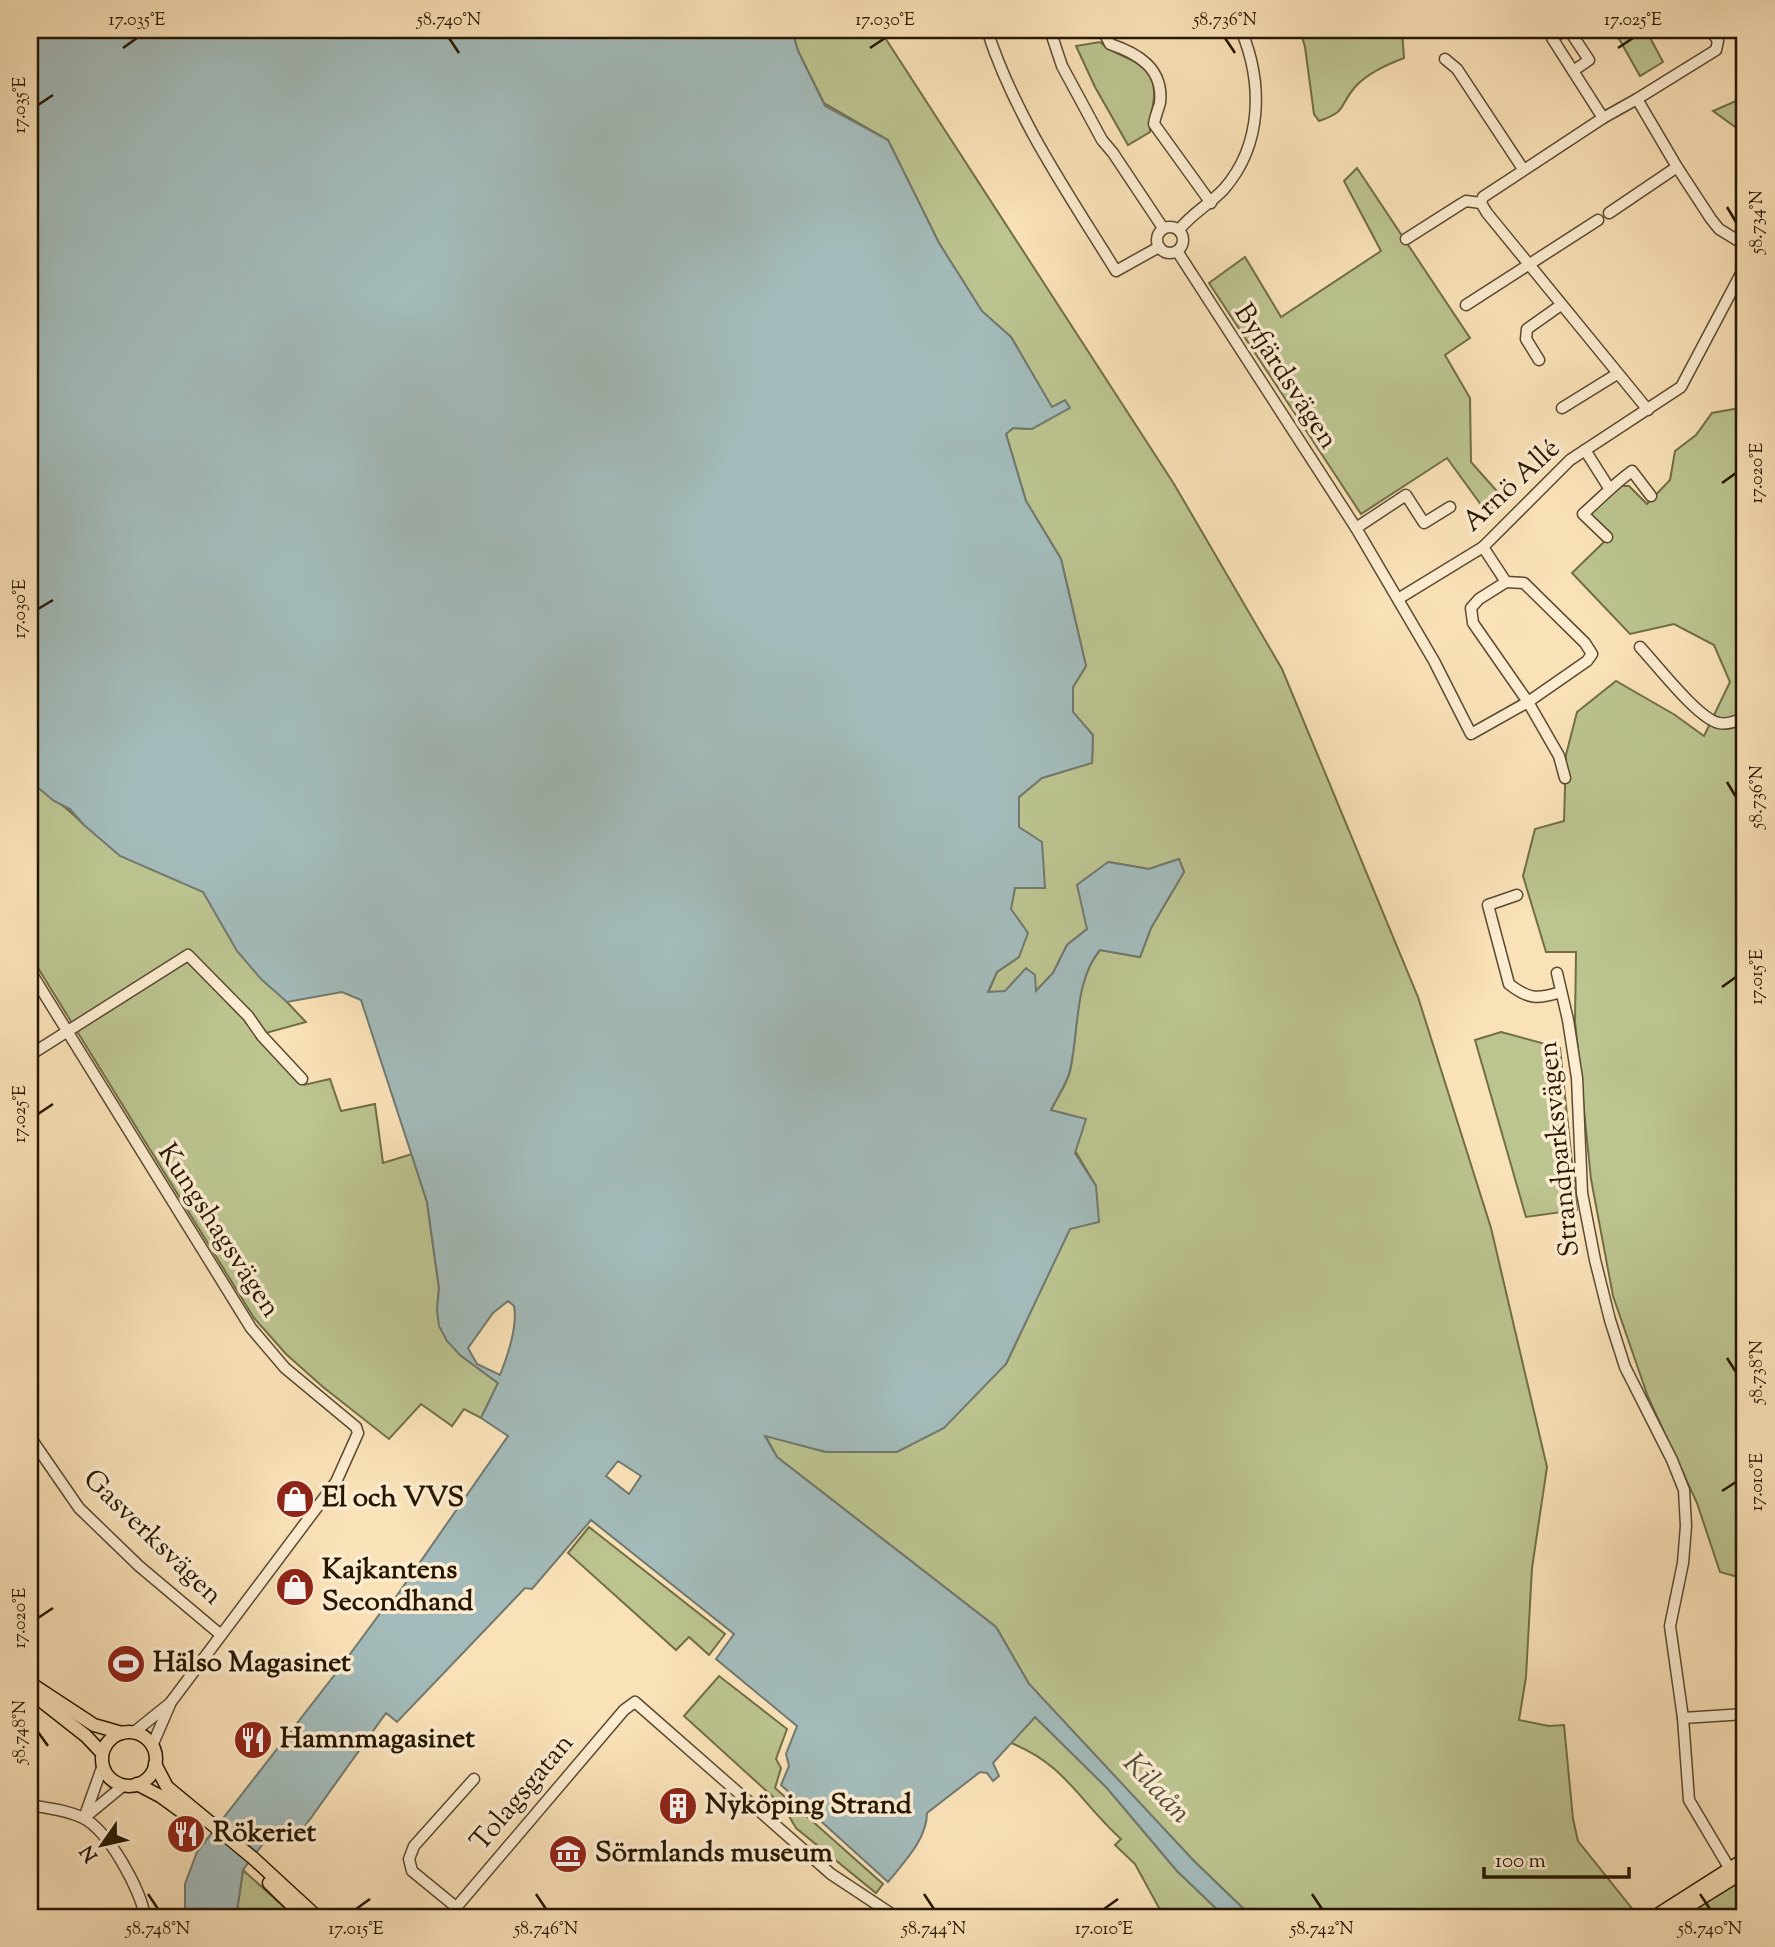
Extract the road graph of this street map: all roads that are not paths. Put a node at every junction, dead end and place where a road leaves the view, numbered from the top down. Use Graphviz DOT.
graph roads {
  1 [pos="987,30"];
  2 [pos="1050,30"];
  3 [pos="1103,30"];
  4 [pos="1241,30"];
  5 [pos="1567,30"];
  6 [pos="1711,30"];
  7 [pos="1445,59"];
  8 [pos="1573,71"];
  9 [pos="1637,99"];
  10 [pos="1603,118"];
  11 [pos="1677,167"];
  12 [pos="1522,169"];
  13 [pos="1211,203"];
  14 [pos="1481,203"];
  15 [pos="1609,213"];
  16 [pos="1598,220"];
  17 [pos="1163,228"];
  18 [pos="1179,230"];
  19 [pos="1406,239"];
  20 [pos="1745,245"];
  21 [pos="1159,247"];
  22 [pos="1177,251"];
  23 [pos="1529,265"];
  24 [pos="1745,266"];
  25 [pos="1466,305"];
  26 [pos="1561,305"];
  27 [pos="1539,359"];
  28 [pos="1617,374"];
  29 [pos="1562,408"];
  30 [pos="1648,410"];
  31 [pos="1585,450"];
  32 [pos="1609,488"];
  33 [pos="1650,496"];
  34 [pos="1450,507"];
  35 [pos="1356,528"];
  36 [pos="1607,537"];
  37 [pos="1483,547"];
  38 [pos="1506,582"];
  39 [pos="1398,599"];
  40 [pos="1640,647"];
  41 [pos="1528,702"];
  42 [pos="1745,717"];
  43 [pos="1565,778"];
  44 [pos="1517,895"];
  45 [pos="30,971"];
  46 [pos="1557,973"];
  47 [pos="1561,992"];
  48 [pos="66,1031"];
  49 [pos="30,1055"];
  50 [pos="302,1079"];
  51 [pos="30,1437"];
  52 [pos="221,1635"];
  53 [pos="30,1683"];
  54 [pos="30,1692"];
  55 [pos="171,1702"];
  56 [pos="1745,1714"];
  57 [pos="1683,1718"];
  58 [pos="128,1733"];
  59 [pos="152,1746"];
  60 [pos="103,1759"];
  61 [pos="155,1764"];
  62 [pos="474,1779"];
  63 [pos="131,1785"];
  64 [pos="30,1805"];
  65 [pos="84,1818"];
  66 [pos="212,1830"];
  67 [pos="1745,1859"];
  68 [pos="251,1861"];
  69 [pos="1736,1872"];
  70 [pos="456,1907"];
  71 [pos="145,1917"];
  72 [pos="304,1917"];
  73 [pos="317,1917"];
  74 [pos="448,1917"];
  75 [pos="896,1917"];
  76 [pos="1654,1917"];
  77 [pos="1671,1917"];
  1 -- 21 [label="street"];
  2 -- 17 [label="street"];
  3 -- 13 [label="street"];
  4 -- 13 [label="street"];
  5 -- 8 [label="street"];
  5 -- 8 [label="street"];
  6 -- 9 [label="street"];
  7 -- 12 [label="street"];
  8 -- 10 [label="street"];
  9 -- 10 [label="street"];
  9 -- 11 [label="street"];
  10 -- 12 [label="street"];
  11 -- 15 [label="street"];
  11 -- 20 [label="street"];
  12 -- 14 [label="street"];
  13 -- 18 [label="street"];
  14 -- 19 [label="street"];
  14 -- 23 [label="street"];
  16 -- 23 [label="street"];
  17 -- 18 [label="street"];
  17 -- 21 [label="street"];
  18 -- 22 [label="street"];
  21 -- 22 [label="street"];
  22 -- 35 [label="street, Byfjärdsvägen"];
  23 -- 25 [label="street"];
  23 -- 26 [label="street"];
  24 -- 30 [label="street, Arnö Allé"];
  26 -- 27 [label="street"];
  26 -- 28 [label="street"];
  28 -- 29 [label="street"];
  28 -- 30 [label="street"];
  30 -- 31 [label="street, Arnö Allé"];
  31 -- 32 [label="street, Arnö Allé"];
  31 -- 37 [label="street, Arnö Allé"];
  32 -- 33 [label="street"];
  32 -- 36 [label="street"];
  34 -- 35 [label="street"];
  35 -- 39 [label="street, Byfjärdsvägen"];
  37 -- 38 [label="street"];
  37 -- 39 [label="street, Arnö Allé"];
  38 -- 41 [label="street"];
  38 -- 41 [label="street"];
  39 -- 41 [label="street, Byfjärdsvägen"];
  40 -- 42 [label="street"];
  41 -- 43 [label="street"];
  44 -- 47 [label="street"];
  45 -- 48 [label="street, Kungshagsvägen"];
  46 -- 47 [label="street, Strandparksvägen"];
  47 -- 57 [label="street, Strandparksvägen"];
  48 -- 49 [label="street"];
  48 -- 50 [label="street"];
  48 -- 52 [label="street, Kungshagsvägen"];
  51 -- 52 [label="street, Gasverksvägen"];
  52 -- 55 [label="street"];
  53 -- 58 [label="main road"];
  54 -- 60 [label="main road"];
  55 -- 58 [label="street"];
  55 -- 59 [label="street"];
  56 -- 57 [label="street"];
  57 -- 69 [label="street, Strandparksvägen"];
  58 -- 59 [label="main road"];
  58 -- 60 [label="main road"];
  59 -- 61 [label="main road"];
  60 -- 63 [label="main road"];
  60 -- 65 [label="street"];
  61 -- 63 [label="main road"];
  61 -- 66 [label="main road"];
  62 -- 70 [label="street"];
  63 -- 65 [label="street"];
  63 -- 66 [label="main road"];
  64 -- 65 [label="street"];
  65 -- 71 [label="street"];
  66 -- 68 [label="main road"];
  67 -- 69 [label="main road"];
  68 -- 72 [label="main road"];
  68 -- 73 [label="main road"];
  69 -- 76 [label="main road"];
  69 -- 77 [label="main road"];
  70 -- 74 [label="street, Tolagsgatan"];
  70 -- 75 [label="street, Tolagsgatan"];
}
